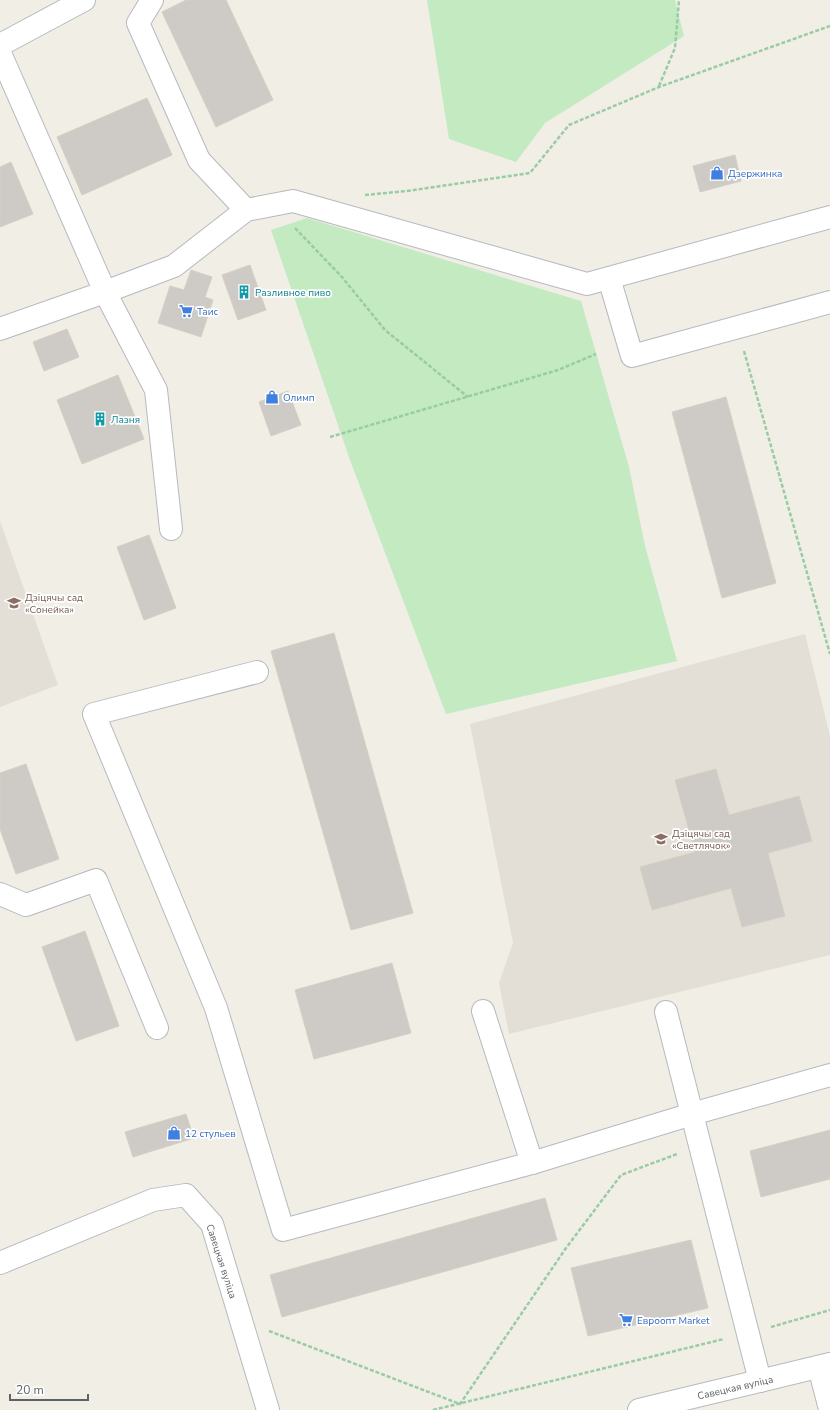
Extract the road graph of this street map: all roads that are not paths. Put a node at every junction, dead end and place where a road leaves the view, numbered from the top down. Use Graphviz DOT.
graph roads {
  1 [pos="84,0"];
  2 [pos="152,0"];
  3 [pos="0,46"];
  4 [pos="0,53"];
  5 [pos="246,210"];
  6 [pos="830,217"];
  7 [pos="609,278"];
  8 [pos="105,292"];
  9 [pos="830,302"];
  10 [pos="0,329"];
  11 [pos="171,529"];
  12 [pos="257,672"];
  13 [pos="0,894"];
  14 [pos="483,1010"];
  15 [pos="666,1012"];
  16 [pos="157,1028"];
  17 [pos="830,1075"];
  18 [pos="692,1114"];
  19 [pos="532,1163"];
  20 [pos="0,1263"];
  21 [pos="824,1366"];
  22 [pos="760,1382"];
  23 [pos="830,1409"];
  24 [pos="268,1410"];
  25 [pos="639,1410"];
  1 -- 3 [label="street"];
  2 -- 5 [label="street"];
  4 -- 8 [label="street"];
  5 -- 7 [label="street"];
  5 -- 8 [label="street"];
  6 -- 7 [label="street"];
  7 -- 9 [label="street"];
  8 -- 10 [label="street"];
  8 -- 11 [label="street"];
  12 -- 19 [label="street"];
  13 -- 16 [label="street"];
  14 -- 19 [label="street"];
  15 -- 18 [label="street"];
  17 -- 18 [label="street"];
  18 -- 19 [label="street"];
  18 -- 22 [label="street"];
  20 -- 24 [label="street, Савецкая вуліца"];
  21 -- 22 [label="street, Савецкая вуліца"];
  21 -- 23 [label="street"];
  22 -- 25 [label="street, Савецкая вуліца"];
}
